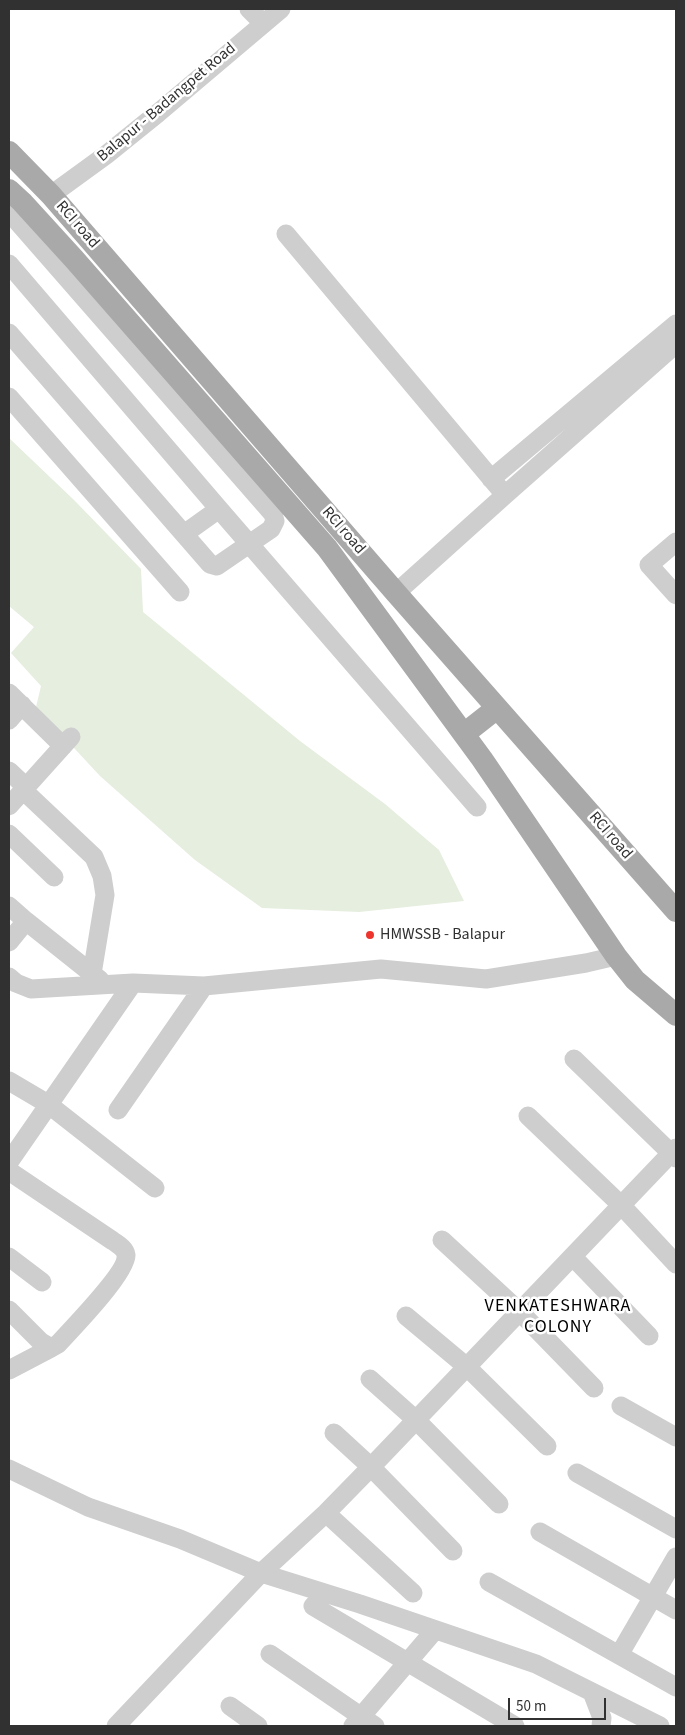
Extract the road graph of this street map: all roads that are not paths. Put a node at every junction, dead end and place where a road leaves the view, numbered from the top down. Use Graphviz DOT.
graph roads {
  1 [pos="249,9"];
  2 [pos="281,9"];
  3 [pos="263,23"];
  4 [pos="9,152"];
  5 [pos="51,195"];
  6 [pos="12,205"];
  7 [pos="286,234"];
  8 [pos="9,264"];
  9 [pos="676,324"];
  10 [pos="9,333"];
  11 [pos="676,344"];
  12 [pos="9,397"];
  13 [pos="492,479"];
  14 [pos="505,495"];
  15 [pos="219,510"];
  16 [pos="184,534"];
  17 [pos="676,542"];
  18 [pos="249,545"];
  19 [pos="180,592"];
  20 [pos="396,593"];
  21 [pos="676,594"];
  22 [pos="15,699"];
  23 [pos="497,708"];
  24 [pos="9,720"];
  25 [pos="464,734"];
  26 [pos="9,771"];
  27 [pos="25,789"];
  28 [pos="9,806"];
  29 [pos="477,806"];
  30 [pos="9,834"];
  31 [pos="54,877"];
  32 [pos="9,906"];
  33 [pos="676,911"];
  34 [pos="26,921"];
  35 [pos="9,942"];
  36 [pos="616,956"];
  37 [pos="9,977"];
  38 [pos="99,979"];
  39 [pos="133,983"];
  40 [pos="204,986"];
  41 [pos="676,1015"];
  42 [pos="574,1058"];
  43 [pos="9,1081"];
  44 [pos="48,1104"];
  45 [pos="118,1110"];
  46 [pos="528,1116"];
  47 [pos="674,1153"];
  48 [pos="9,1162"];
  49 [pos="9,1171"];
  50 [pos="155,1188"];
  51 [pos="622,1206"];
  52 [pos="442,1240"];
  53 [pos="9,1257"];
  54 [pos="573,1257"];
  55 [pos="676,1264"];
  56 [pos="42,1282"];
  57 [pos="9,1310"];
  58 [pos="520,1312"];
  59 [pos="406,1316"];
  60 [pos="649,1336"];
  61 [pos="51,1348"];
  62 [pos="467,1367"];
  63 [pos="9,1370"];
  64 [pos="370,1379"];
  65 [pos="594,1388"];
  66 [pos="621,1406"];
  67 [pos="416,1420"];
  68 [pos="334,1433"];
  69 [pos="676,1437"];
  70 [pos="547,1446"];
  71 [pos="371,1467"];
  72 [pos="9,1469"];
  73 [pos="577,1473"];
  74 [pos="499,1504"];
  75 [pos="326,1513"];
  76 [pos="676,1529"];
  77 [pos="540,1532"];
  78 [pos="453,1552"];
  79 [pos="676,1557"];
  80 [pos="261,1573"];
  81 [pos="489,1582"];
  82 [pos="413,1594"];
  83 [pos="653,1597"];
  84 [pos="313,1606"];
  85 [pos="676,1610"];
  86 [pos="435,1630"];
  87 [pos="270,1654"];
  88 [pos="618,1654"];
  89 [pos="407,1662"];
  90 [pos="676,1687"];
  91 [pos="592,1692"];
  92 [pos="230,1706"];
  93 [pos="363,1723"];
  94 [pos="116,1726"];
  95 [pos="258,1726"];
  96 [pos="515,1726"];
  97 [pos="601,1726"];
  98 [pos="660,1726"];
  1 -- 3 [label="street"];
  2 -- 3 [label="street, Balapur - Badangpet Road"];
  3 -- 5 [label="street, Balapur - Badangpet Road"];
  4 -- 5 [label="main road, RCI road"];
  5 -- 20 [label="main road, RCI road"];
  6 -- 18 [label="street"];
  6 -- 25 [label="main road"];
  7 -- 13 [label="street"];
  8 -- 15 [label="street"];
  9 -- 13 [label="street"];
  10 -- 16 [label="street"];
  11 -- 14 [label="street"];
  12 -- 19 [label="street"];
  13 -- 14 [label="street"];
  14 -- 20 [label="street"];
  15 -- 16 [label="street"];
  15 -- 18 [label="street"];
  16 -- 18 [label="street"];
  17 -- 21 [label="street"];
  18 -- 29 [label="street"];
  20 -- 23 [label="main road, RCI road"];
  22 -- 24 [label="street"];
  22 -- 27 [label="street"];
  23 -- 25 [label="main road"];
  23 -- 33 [label="main road, RCI road"];
  25 -- 36 [label="main road"];
  26 -- 27 [label="street"];
  27 -- 28 [label="street"];
  27 -- 38 [label="street"];
  30 -- 31 [label="street"];
  32 -- 34 [label="street"];
  34 -- 35 [label="street"];
  34 -- 38 [label="street"];
  36 -- 40 [label="street"];
  36 -- 41 [label="main road"];
  37 -- 38 [label="street"];
  38 -- 39 [label="street"];
  39 -- 40 [label="street"];
  39 -- 44 [label="street"];
  40 -- 45 [label="street"];
  42 -- 47 [label="street"];
  43 -- 44 [label="street"];
  44 -- 48 [label="street"];
  44 -- 50 [label="street"];
  46 -- 51 [label="street"];
  47 -- 51 [label="street"];
  49 -- 61 [label="street"];
  51 -- 54 [label="street"];
  51 -- 55 [label="street"];
  52 -- 58 [label="street"];
  53 -- 56 [label="street"];
  54 -- 58 [label="street"];
  54 -- 60 [label="street"];
  57 -- 61 [label="street"];
  58 -- 62 [label="street"];
  58 -- 65 [label="street"];
  59 -- 62 [label="street"];
  61 -- 63 [label="street"];
  62 -- 67 [label="street"];
  62 -- 70 [label="street"];
  64 -- 67 [label="street"];
  66 -- 69 [label="street"];
  67 -- 71 [label="street"];
  67 -- 74 [label="street"];
  68 -- 71 [label="street"];
  71 -- 75 [label="street"];
  71 -- 78 [label="street"];
  72 -- 80 [label="street"];
  73 -- 76 [label="street"];
  75 -- 80 [label="street"];
  75 -- 82 [label="street"];
  77 -- 83 [label="street"];
  79 -- 83 [label="street"];
  80 -- 86 [label="street"];
  80 -- 94 [label="street"];
  81 -- 88 [label="street"];
  83 -- 85 [label="street"];
  83 -- 88 [label="street"];
  84 -- 89 [label="street"];
  86 -- 89 [label="street"];
  86 -- 91 [label="street"];
  87 -- 93 [label="street"];
  88 -- 90 [label="street"];
  89 -- 93 [label="street"];
  89 -- 96 [label="street"];
  91 -- 97 [label="street"];
  91 -- 98 [label="street"];
  92 -- 95 [label="street"];
}
